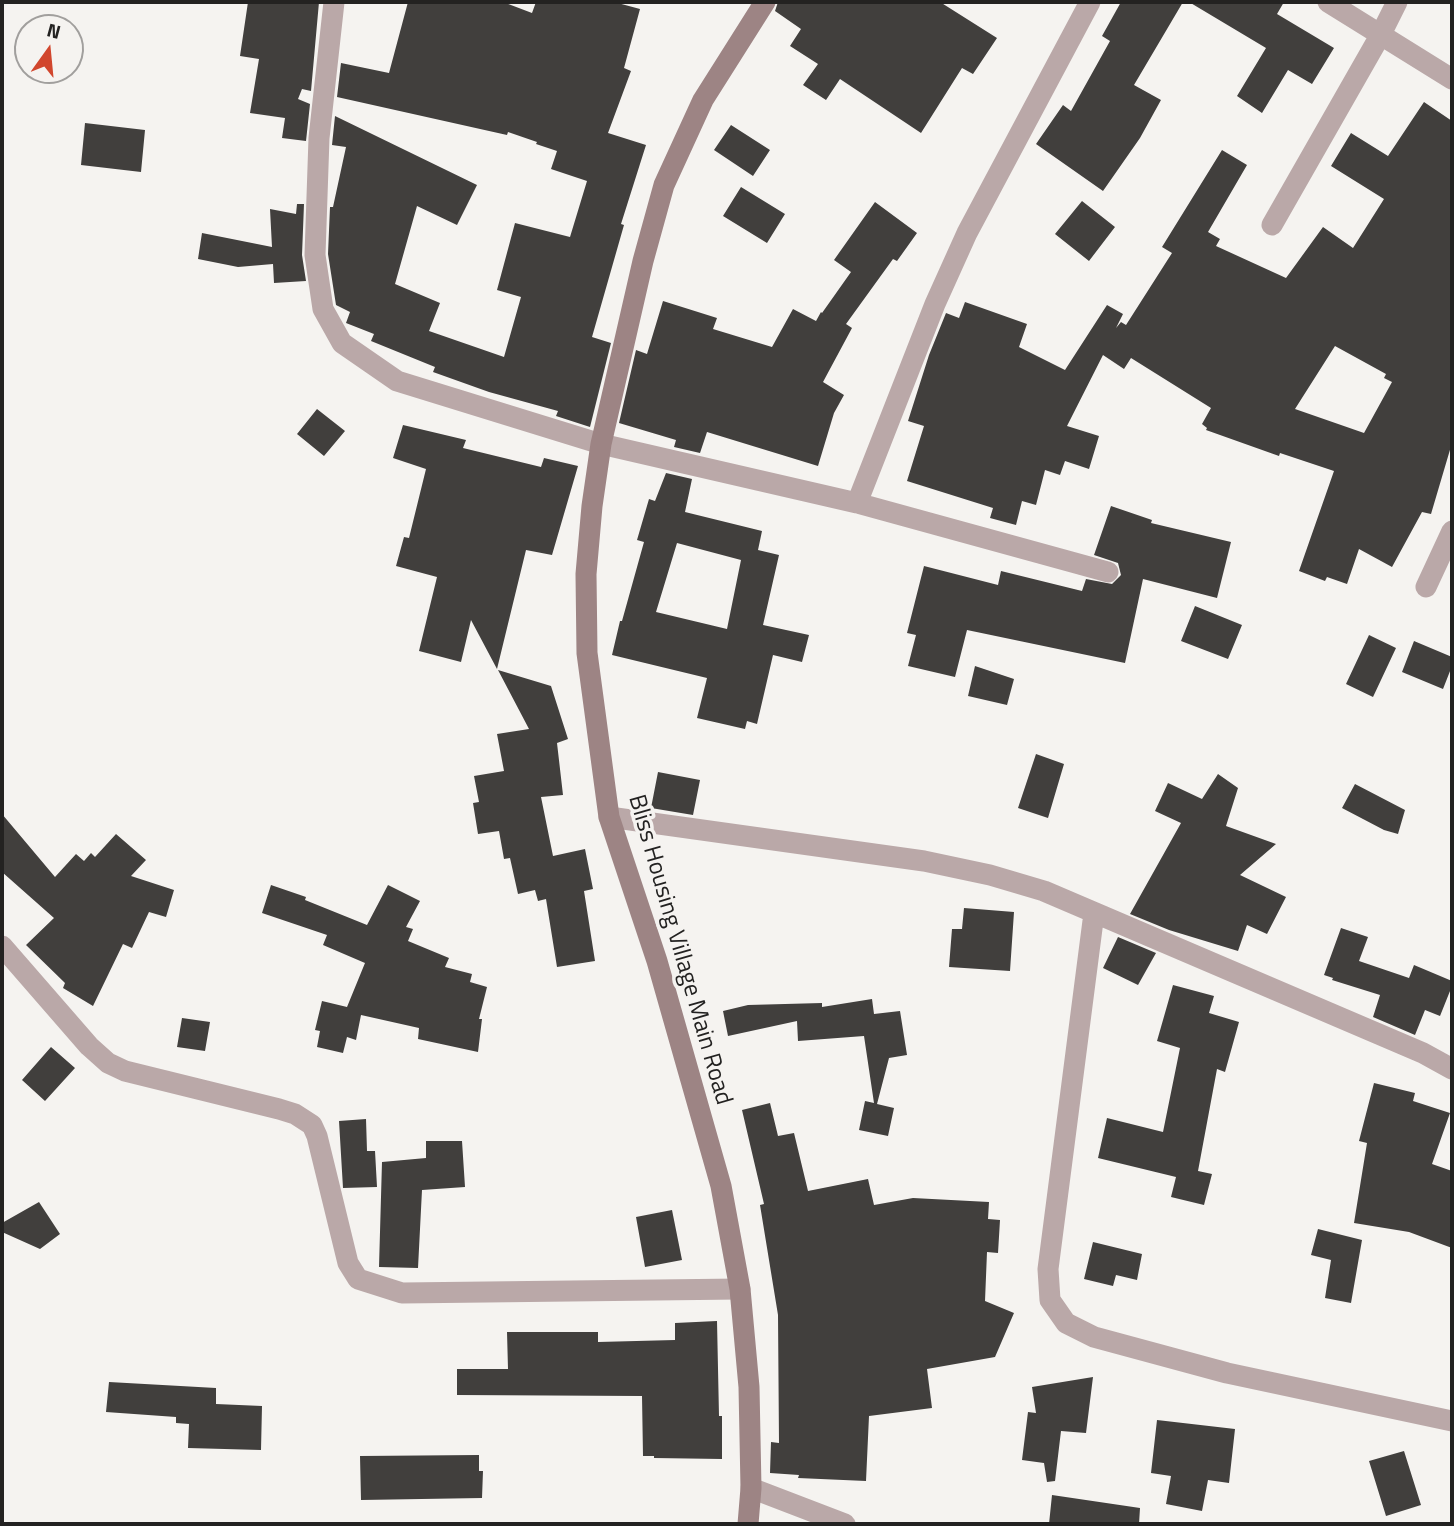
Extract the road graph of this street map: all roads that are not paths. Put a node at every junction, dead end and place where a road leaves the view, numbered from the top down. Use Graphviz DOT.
graph roads {
  1 [pos="334,2"];
  2 [pos="765,2"];
  3 [pos="1090,2"];
  4 [pos="1328,2"];
  5 [pos="1397,2"];
  6 [pos="1381,34"];
  7 [pos="1452,79"];
  8 [pos="1272,225"];
  9 [pos="601,444"];
  10 [pos="857,503"];
  11 [pos="1452,531"];
  12 [pos="1108,572"];
  13 [pos="1426,587"];
  14 [pos="609,817"];
  15 [pos="1094,913"];
  16 [pos="2,946"];
  17 [pos="1452,1069"];
  18 [pos="740,1289"];
  19 [pos="1452,1421"];
  20 [pos="751,1488"];
  21 [pos="748,1524"];
  22 [pos="845,1524"];
  1 -- 9 [label="street"];
  2 -- 9 [label="street, Bliss Housing Village Main Road"];
  3 -- 10 [label="street"];
  4 -- 6 [label="street"];
  5 -- 6 [label="street"];
  6 -- 7 [label="street"];
  6 -- 8 [label="street"];
  9 -- 10 [label="street"];
  9 -- 14 [label="street, Bliss Housing Village Main Road"];
  10 -- 12 [label="street"];
  11 -- 13 [label="street"];
  14 -- 15 [label="street"];
  14 -- 18 [label="street, Bliss Housing Village Main Road"];
  15 -- 17 [label="street"];
  15 -- 19 [label="street"];
  16 -- 18 [label="street"];
  18 -- 20 [label="street, Bliss Housing Village Main Road"];
  20 -- 21 [label="street, Bliss Housing Village Main Road"];
  20 -- 22 [label="street"];
}
